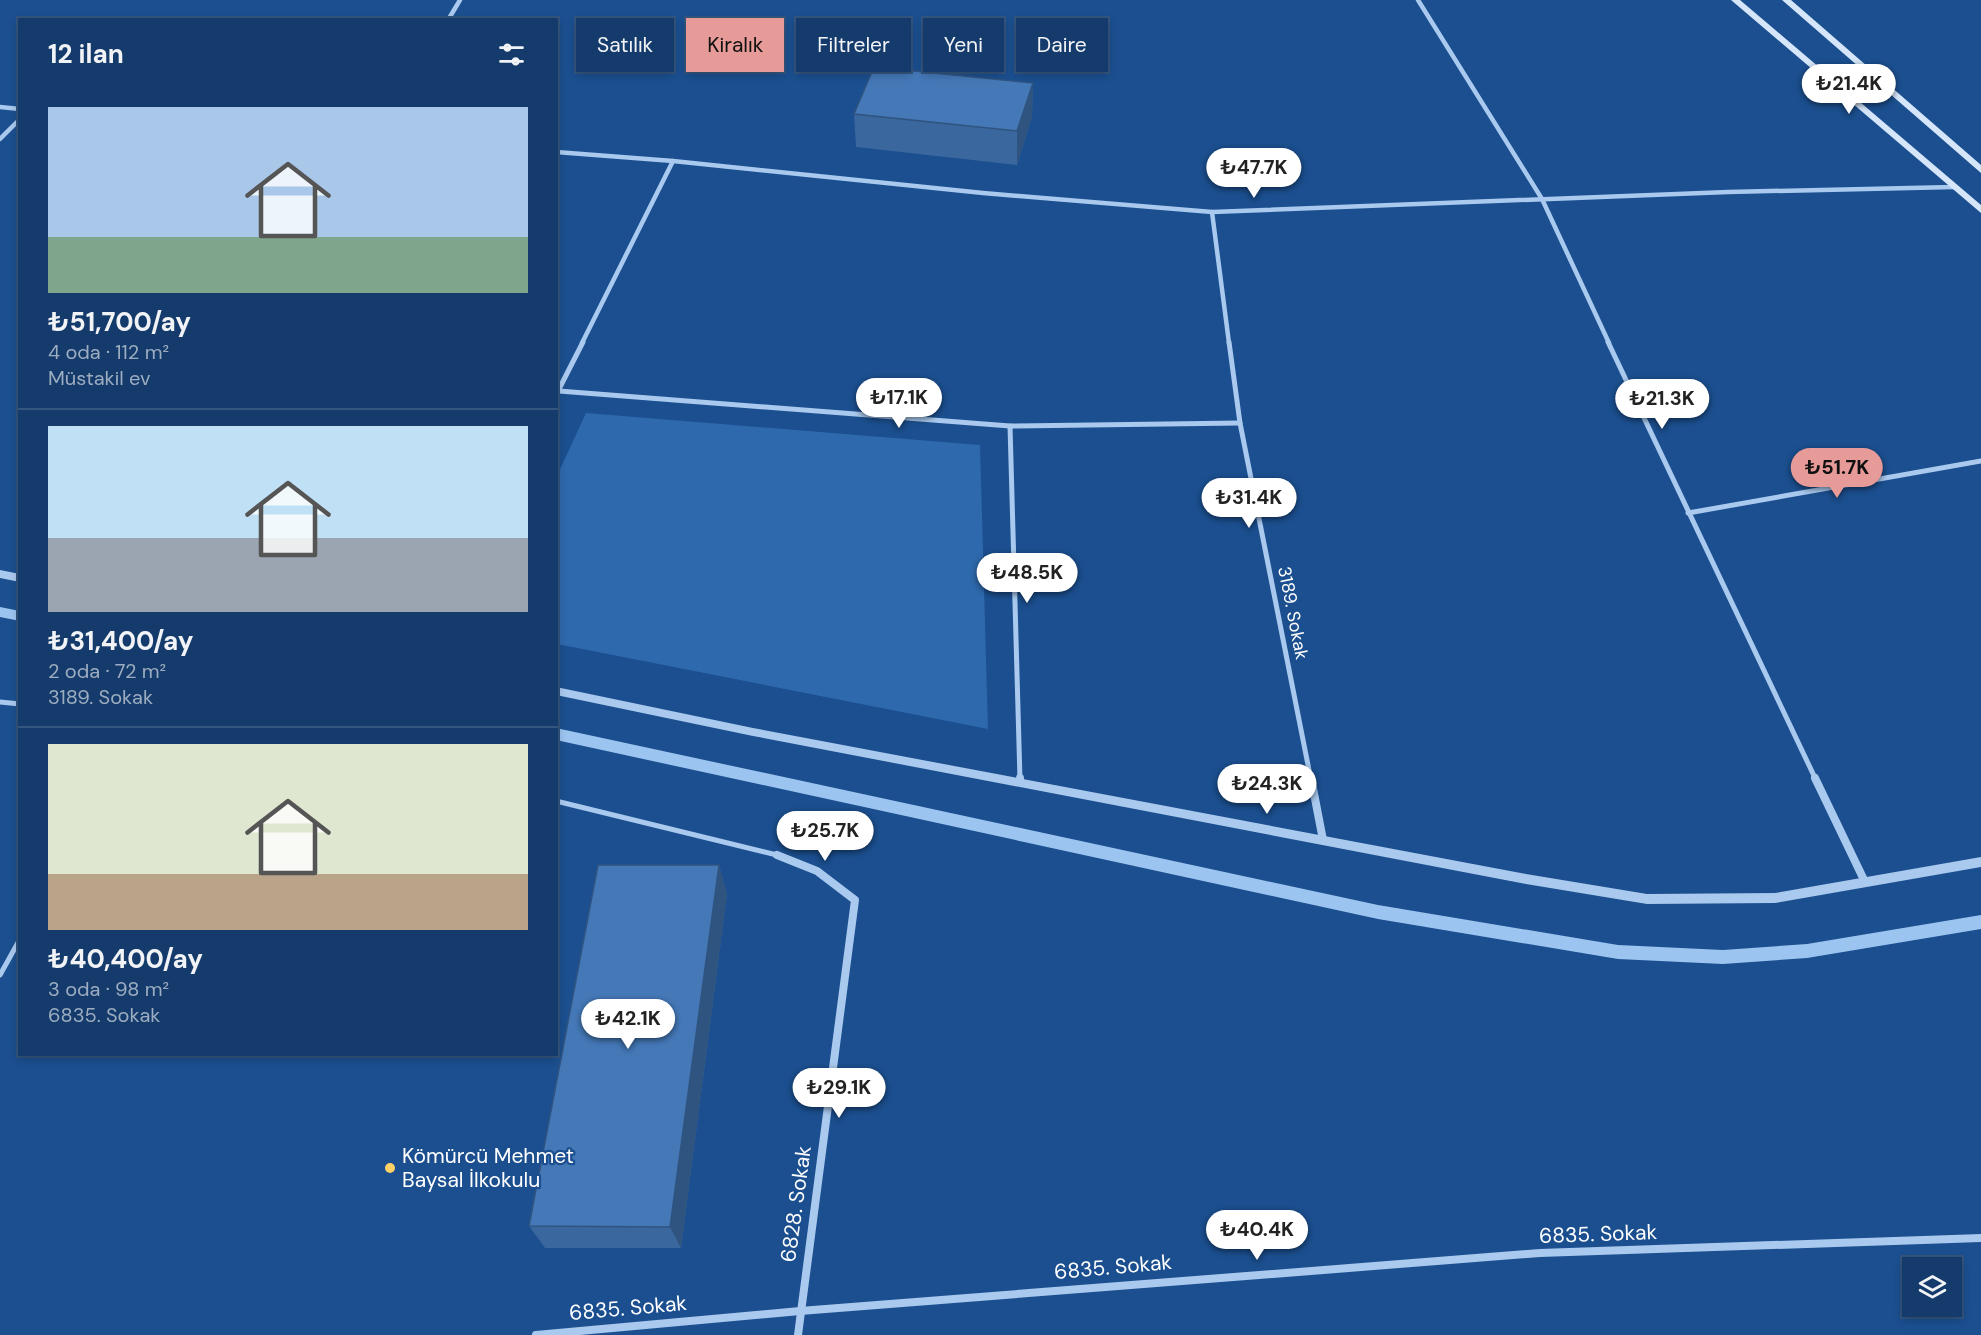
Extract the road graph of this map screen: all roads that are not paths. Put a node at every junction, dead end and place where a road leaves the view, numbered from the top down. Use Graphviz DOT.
graph roads {
  1 [pos="460,0"];
  2 [pos="1419,0"];
  3 [pos="1735,0"];
  4 [pos="1786,0"];
  5 [pos="449,18"];
  6 [pos="0,107"];
  7 [pos="18,109"];
  8 [pos="18,121"];
  9 [pos="0,139"];
  10 [pos="558,152"];
  11 [pos="673,161"];
  12 [pos="1981,170"];
  13 [pos="1954,187"];
  14 [pos="1542,199"];
  15 [pos="1981,210"];
  16 [pos="1212,212"];
  17 [pos="558,393"];
  18 [pos="1240,423"];
  19 [pos="1010,426"];
  20 [pos="1981,461"];
  21 [pos="1688,513"];
  22 [pos="0,574"];
  23 [pos="18,578"];
  24 [pos="558,691"];
  25 [pos="0,702"];
  26 [pos="18,704"];
  27 [pos="1020,782"];
  28 [pos="558,801"];
  29 [pos="1323,840"];
  30 [pos="777,855"];
  31 [pos="1981,862"];
  32 [pos="1865,882"];
  33 [pos="18,943"];
  34 [pos="0,975"];
  35 [pos="1981,1238"];
  36 [pos="800,1311"];
  37 [pos="536,1335"];
  38 [pos="798,1335"];
  1 -- 5 [label="street"];
  2 -- 14 [label="street"];
  3 -- 13 [label="main road"];
  4 -- 12 [label="main road"];
  6 -- 7 [label="street"];
  8 -- 9 [label="street"];
  10 -- 11 [label="street"];
  11 -- 16 [label="street"];
  11 -- 17 [label="street"];
  13 -- 14 [label="street"];
  13 -- 15 [label="main road"];
  14 -- 16 [label="street"];
  14 -- 21 [label="street"];
  16 -- 18 [label="street, 3189. Sokak"];
  17 -- 19 [label="street"];
  18 -- 19 [label="street"];
  18 -- 29 [label="street, 3189. Sokak"];
  19 -- 27 [label="street"];
  20 -- 21 [label="street"];
  21 -- 32 [label="street"];
  22 -- 23 [label="street"];
  24 -- 27 [label="street"];
  25 -- 26 [label="street"];
  27 -- 29 [label="street"];
  28 -- 30 [label="lane"];
  29 -- 32 [label="street"];
  30 -- 36 [label="street, 6828. Sokak"];
  31 -- 32 [label="street"];
  33 -- 34 [label="lane"];
  35 -- 36 [label="street, 6835. Sokak"];
  36 -- 37 [label="street, 6835. Sokak"];
  36 -- 38 [label="street, 6828. Sokak"];
}
